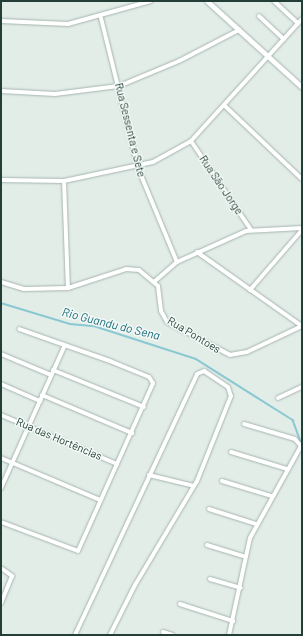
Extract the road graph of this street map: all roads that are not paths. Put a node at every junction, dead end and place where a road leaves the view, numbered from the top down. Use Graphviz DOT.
graph roads {
  1 [pos="151,1"];
  2 [pos="207,1"];
  3 [pos="274,1"];
  4 [pos="259,16"];
  5 [pos="101,18"];
  6 [pos="302,19"];
  7 [pos="1,21"];
  8 [pos="298,23"];
  9 [pos="239,30"];
  10 [pos="284,39"];
  11 [pos="268,56"];
  12 [pos="119,86"];
  13 [pos="302,87"];
  14 [pos="1,91"];
  15 [pos="225,106"];
  16 [pos="190,141"];
  17 [pos="138,168"];
  18 [pos="302,179"];
  19 [pos="1,180"];
  20 [pos="64,181"];
  21 [pos="302,229"];
  22 [pos="251,230"];
  23 [pos="197,252"];
  24 [pos="177,262"];
  25 [pos="156,281"];
  26 [pos="1,282"];
  27 [pos="68,288"];
  28 [pos="250,290"];
  29 [pos="302,326"];
  30 [pos="19,329"];
  31 [pos="64,347"];
  32 [pos="1,354"];
  33 [pos="53,370"];
  34 [pos="51,375"];
  35 [pos="1,384"];
  36 [pos="302,386"];
  37 [pos="42,395"];
  38 [pos="278,398"];
  39 [pos="40,401"];
  40 [pos="144,407"];
  41 [pos="1,415"];
  42 [pos="244,424"];
  43 [pos="28,426"];
  44 [pos="132,433"];
  45 [pos="231,452"];
  46 [pos="1,458"];
  47 [pos="12,463"];
  48 [pos="117,464"];
  49 [pos="287,469"];
  50 [pos="149,475"];
  51 [pos="222,481"];
  52 [pos="194,486"];
  53 [pos="1,488"];
  54 [pos="271,496"];
  55 [pos="100,500"];
  56 [pos="209,509"];
  57 [pos="1,522"];
  58 [pos="256,524"];
  59 [pos="207,545"];
  60 [pos="243,556"];
  61 [pos="1,568"];
  62 [pos="210,579"];
  63 [pos="241,588"];
  64 [pos="1,603"];
  65 [pos="180,604"];
  66 [pos="234,621"];
  67 [pos="163,632"];
  68 [pos="75,635"];
  69 [pos="110,635"];
  70 [pos="173,635"];
  71 [pos="229,635"];
  1 -- 5 [label="street"];
  2 -- 9 [label="street"];
  3 -- 8 [label="street"];
  4 -- 10 [label="street"];
  5 -- 7 [label="street"];
  5 -- 12 [label="street, Rua Sessenta e Sete"];
  6 -- 8 [label="street"];
  8 -- 10 [label="street"];
  9 -- 11 [label="street"];
  9 -- 12 [label="street"];
  10 -- 11 [label="street"];
  11 -- 13 [label="street"];
  11 -- 15 [label="street"];
  12 -- 14 [label="street"];
  12 -- 17 [label="street, Rua Sessenta e Sete"];
  15 -- 16 [label="street"];
  15 -- 18 [label="street"];
  16 -- 17 [label="street"];
  16 -- 22 [label="street, Rua São Jorge"];
  17 -- 20 [label="street"];
  17 -- 24 [label="street, Rua Sessenta e Sete"];
  19 -- 20 [label="street"];
  20 -- 27 [label="street"];
  21 -- 22 [label="street"];
  21 -- 28 [label="street"];
  22 -- 23 [label="street"];
  23 -- 24 [label="street"];
  23 -- 28 [label="street"];
  24 -- 25 [label="street"];
  25 -- 27 [label="street"];
  25 -- 29 [label="street, Rua Pontoes"];
  26 -- 27 [label="street"];
  28 -- 29 [label="street"];
  30 -- 31 [label="street"];
  31 -- 33 [label="street"];
  31 -- 40 [label="street"];
  32 -- 34 [label="street"];
  33 -- 34 [label="street"];
  33 -- 40 [label="street"];
  34 -- 37 [label="street"];
  35 -- 39 [label="street"];
  36 -- 38 [label="street"];
  37 -- 39 [label="street"];
  37 -- 44 [label="street"];
  39 -- 43 [label="street"];
  40 -- 44 [label="street"];
  41 -- 43 [label="street, Rua das Hortências"];
  42 -- 49 [label="street"];
  43 -- 47 [label="street"];
  43 -- 48 [label="street, Rua das Hortências"];
  44 -- 48 [label="street"];
  45 -- 49 [label="street"];
  46 -- 47 [label="street"];
  47 -- 53 [label="street"];
  47 -- 55 [label="street"];
  48 -- 55 [label="street"];
  49 -- 54 [label="street"];
  50 -- 52 [label="street"];
  50 -- 52 [label="street"];
  50 -- 68 [label="street"];
  51 -- 54 [label="street"];
  52 -- 69 [label="street"];
  54 -- 58 [label="street"];
  55 -- 57 [label="street"];
  56 -- 58 [label="street"];
  58 -- 60 [label="street"];
  59 -- 60 [label="street"];
  60 -- 63 [label="street"];
  61 -- 64 [label="street"];
  62 -- 63 [label="street"];
  63 -- 66 [label="street"];
  65 -- 66 [label="street"];
  66 -- 71 [label="street"];
  67 -- 70 [label="street"];
}
